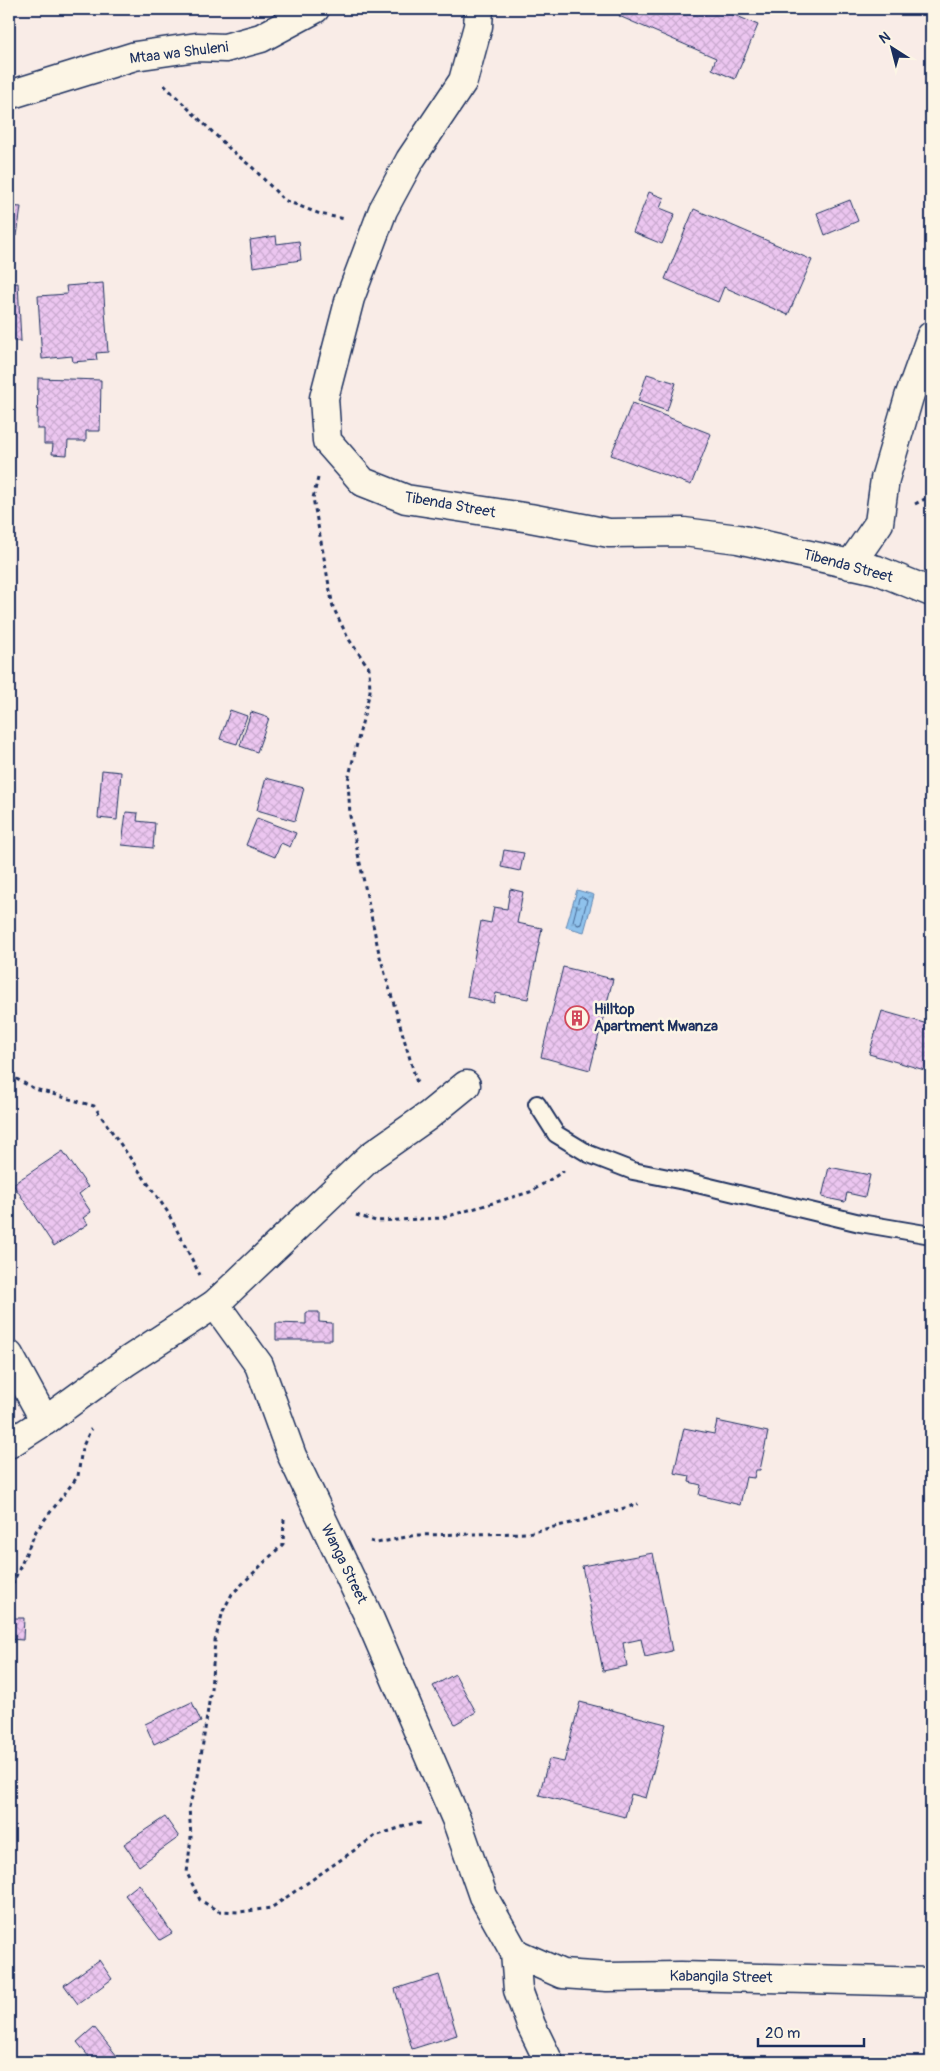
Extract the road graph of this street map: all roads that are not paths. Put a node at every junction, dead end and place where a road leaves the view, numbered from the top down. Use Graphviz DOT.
graph roads {
  1 [pos="315,9"];
  2 [pos="479,9"];
  3 [pos="9,95"];
  4 [pos="931,336"];
  5 [pos="850,565"];
  6 [pos="931,592"];
  7 [pos="466,1085"];
  8 [pos="536,1104"];
  9 [pos="931,1235"];
  10 [pos="215,1304"];
  11 [pos="9,1355"];
  12 [pos="45,1421"];
  13 [pos="9,1444"];
  14 [pos="515,1953"];
  15 [pos="931,1982"];
  16 [pos="550,2062"];
  1 -- 3 [label="street, Mtaa wa Shuleni"];
  2 -- 5 [label="street, Tibenda Street"];
  4 -- 5 [label="street"];
  5 -- 6 [label="street, Tibenda Street"];
  7 -- 10 [label="street"];
  8 -- 9 [label="lane"];
  10 -- 12 [label="street"];
  10 -- 14 [label="street, Wanga Street"];
  11 -- 12 [label="street"];
  12 -- 13 [label="street"];
  14 -- 15 [label="street, Kabangila Street"];
  14 -- 16 [label="street, Wanga Street"];
}
